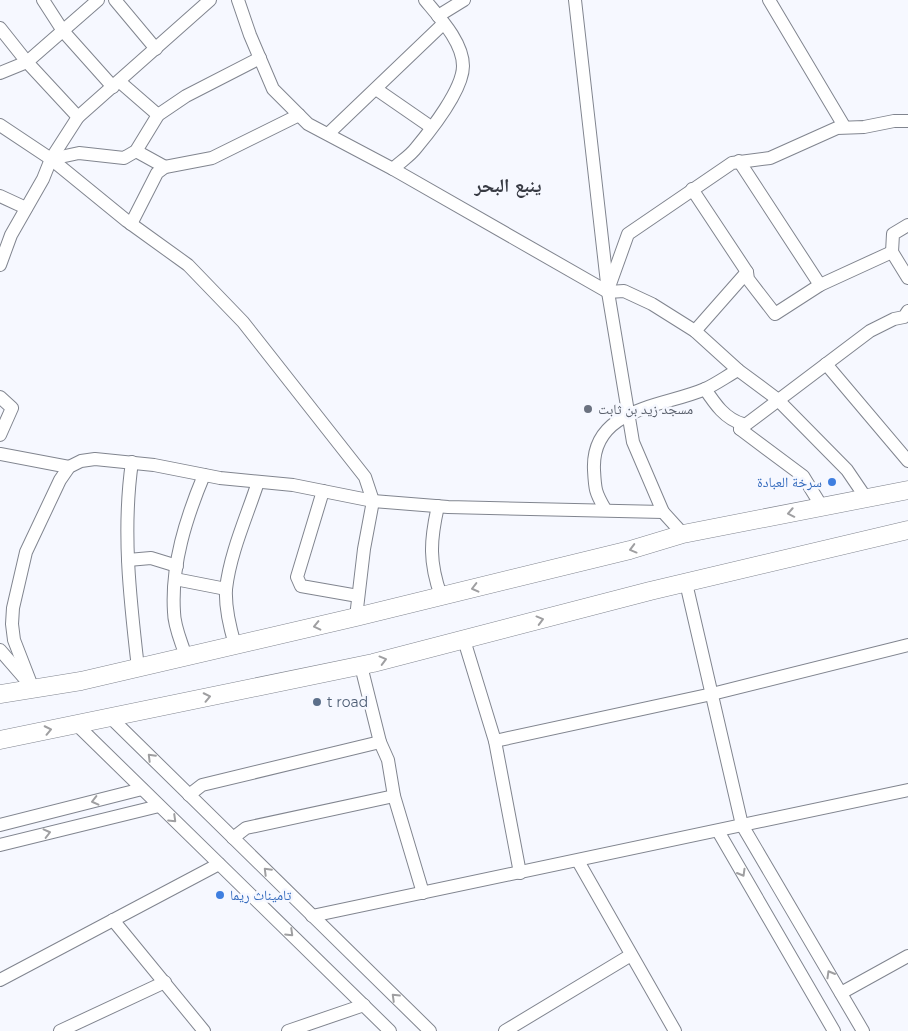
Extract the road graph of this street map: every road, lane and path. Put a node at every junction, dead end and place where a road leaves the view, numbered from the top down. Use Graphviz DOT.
graph roads {
  1 [pos="43,0"];
  2 [pos="98,0"];
  3 [pos="115,0"];
  4 [pos="210,0"];
  5 [pos="238,0"];
  6 [pos="425,0"];
  7 [pos="464,0"];
  8 [pos="575,0"];
  9 [pos="769,0"];
  10 [pos="440,20"];
  11 [pos="0,28"];
  12 [pos="63,31"];
  13 [pos="156,49"];
  14 [pos="260,58"];
  15 [pos="27,62"];
  16 [pos="0,73"];
  17 [pos="116,85"];
  18 [pos="376,89"];
  19 [pos="158,115"];
  20 [pos="299,115"];
  21 [pos="78,117"];
  22 [pos="908,121"];
  23 [pos="0,125"];
  24 [pos="844,126"];
  25 [pos="431,127"];
  26 [pos="328,134"];
  27 [pos="136,151"];
  28 [pos="51,159"];
  29 [pos="739,161"];
  30 [pos="165,167"];
  31 [pos="393,169"];
  32 [pos="692,190"];
  33 [pos="0,196"];
  34 [pos="26,208"];
  35 [pos="131,224"];
  36 [pos="908,224"];
  37 [pos="4,244"];
  38 [pos="892,252"];
  39 [pos="0,265"];
  40 [pos="747,272"];
  41 [pos="908,278"];
  42 [pos="820,285"];
  43 [pos="608,292"];
  44 [pos="907,318"];
  45 [pos="695,331"];
  46 [pos="826,364"];
  47 [pos="738,370"];
  48 [pos="704,389"];
  49 [pos="0,397"];
  50 [pos="777,399"];
  51 [pos="628,414"];
  52 [pos="740,429"];
  53 [pos="0,435"];
  54 [pos="0,454"];
  55 [pos="908,461"];
  56 [pos="132,462"];
  57 [pos="69,467"];
  58 [pos="204,475"];
  59 [pos="258,482"];
  60 [pos="908,490"];
  61 [pos="323,491"];
  62 [pos="866,498"];
  63 [pos="373,501"];
  64 [pos="438,506"];
  65 [pos="822,507"];
  66 [pos="605,509"];
  67 [pos="663,512"];
  68 [pos="908,530"];
  69 [pos="683,534"];
  70 [pos="128,560"];
  71 [pos="176,573"];
  72 [pos="686,583"];
  73 [pos="226,589"];
  74 [pos="358,596"];
  75 [pos="440,596"];
  76 [pos="356,617"];
  77 [pos="464,640"];
  78 [pos="235,645"];
  79 [pos="908,645"];
  80 [pos="0,650"];
  81 [pos="186,657"];
  82 [pos="361,666"];
  83 [pos="138,668"];
  84 [pos="33,689"];
  85 [pos="0,694"];
  86 [pos="712,694"];
  87 [pos="110,717"];
  88 [pos="76,724"];
  89 [pos="0,740"];
  90 [pos="495,741"];
  91 [pos="380,742"];
  92 [pos="142,789"];
  93 [pos="908,790"];
  94 [pos="189,795"];
  95 [pos="394,796"];
  96 [pos="160,806"];
  97 [pos="0,825"];
  98 [pos="742,825"];
  99 [pos="718,831"];
  100 [pos="232,838"];
  101 [pos="0,845"];
  102 [pos="578,861"];
  103 [pos="219,864"];
  104 [pos="520,873"];
  105 [pos="423,893"];
  106 [pos="312,916"];
  107 [pos="113,920"];
  108 [pos="631,955"];
  109 [pos="908,956"];
  110 [pos="0,980"];
  111 [pos="164,982"];
  112 [pos="841,993"];
  113 [pos="364,1005"];
  114 [pos="60,1031"];
  115 [pos="204,1031"];
  116 [pos="288,1031"];
  117 [pos="390,1031"];
  118 [pos="430,1031"];
  119 [pos="505,1031"];
  120 [pos="675,1031"];
  121 [pos="834,1031"];
  122 [pos="863,1031"];
  1 -- 12 [label="street"];
  2 -- 12 [label="street"];
  3 -- 13 [label="street"];
  4 -- 13 [label="street"];
  5 -- 14 [label="street"];
  6 -- 10 [label="street"];
  7 -- 10 [label="street"];
  8 -- 43 [label="street"];
  9 -- 24 [label="street"];
  10 -- 18 [label="street"];
  10 -- 25 [label="street"];
  11 -- 15 [label="street"];
  12 -- 15 [label="street"];
  12 -- 17 [label="street"];
  13 -- 17 [label="street"];
  14 -- 19 [label="street"];
  14 -- 20 [label="street"];
  15 -- 16 [label="street"];
  15 -- 21 [label="street"];
  17 -- 19 [label="street"];
  17 -- 21 [label="street"];
  18 -- 25 [label="street"];
  18 -- 26 [label="street"];
  19 -- 27 [label="street"];
  20 -- 26 [label="street"];
  20 -- 30 [label="street"];
  21 -- 28 [label="street"];
  22 -- 24 [label="street"];
  23 -- 28 [label="street"];
  24 -- 29 [label="street"];
  25 -- 31 [label="street"];
  26 -- 31 [label="street"];
  27 -- 28 [label="street"];
  27 -- 30 [label="street"];
  28 -- 34 [label="street"];
  28 -- 35 [label="street"];
  29 -- 32 [label="street"];
  29 -- 42 [label="street"];
  30 -- 35 [label="street"];
  31 -- 43 [label="street"];
  32 -- 40 [label="street"];
  32 -- 43 [label="street"];
  33 -- 34 [label="street"];
  34 -- 37 [label="street"];
  35 -- 63 [label="street"];
  36 -- 38 [label="street"];
  37 -- 39 [label="street"];
  38 -- 41 [label="street"];
  38 -- 42 [label="street"];
  40 -- 42 [label="street"];
  40 -- 45 [label="street"];
  43 -- 45 [label="street"];
  43 -- 51 [label="street"];
  44 -- 46 [label="street"];
  45 -- 47 [label="street"];
  46 -- 50 [label="street"];
  46 -- 55 [label="street"];
  47 -- 48 [label="street"];
  47 -- 50 [label="street"];
  48 -- 51 [label="street"];
  48 -- 52 [label="street"];
  49 -- 53 [label="street"];
  50 -- 52 [label="street"];
  50 -- 62 [label="street"];
  51 -- 66 [label="street"];
  51 -- 67 [label="street"];
  52 -- 65 [label="street"];
  54 -- 57 [label="street"];
  56 -- 57 [label="street"];
  56 -- 58 [label="street"];
  56 -- 70 [label="street"];
  57 -- 84 [label="street"];
  58 -- 59 [label="street"];
  58 -- 71 [label="street"];
  59 -- 61 [label="street"];
  59 -- 73 [label="street"];
  60 -- 62 [label="street"];
  61 -- 63 [label="street"];
  61 -- 74 [label="street"];
  62 -- 65 [label="street"];
  63 -- 64 [label="street"];
  63 -- 74 [label="street"];
  64 -- 66 [label="street"];
  64 -- 75 [label="street"];
  65 -- 69 [label="street, one-way"];
  66 -- 67 [label="street"];
  67 -- 69 [label="street"];
  68 -- 72 [label="street"];
  69 -- 75 [label="street, one-way"];
  70 -- 71 [label="street"];
  70 -- 83 [label="street"];
  71 -- 73 [label="street"];
  71 -- 81 [label="street"];
  77 -- 72 [label="street, one-way"];
  72 -- 86 [label="street"];
  73 -- 78 [label="street"];
  74 -- 76 [label="street"];
  75 -- 76 [label="street"];
  76 -- 78 [label="street, one-way"];
  82 -- 77 [label="street, one-way"];
  77 -- 90 [label="street"];
  78 -- 81 [label="street"];
  79 -- 86 [label="street"];
  80 -- 84 [label="street"];
  81 -- 83 [label="street"];
  87 -- 82 [label="street, one-way"];
  82 -- 91 [label="street"];
  83 -- 84 [label="street"];
  84 -- 85 [label="street"];
  86 -- 90 [label="street"];
  86 -- 98 [label="street"];
  87 -- 88 [label="street"];
  94 -- 87 [label="street, one-way"];
  89 -- 88 [label="street, one-way"];
  88 -- 92 [label="street"];
  90 -- 104 [label="street"];
  91 -- 94 [label="street"];
  91 -- 95 [label="street"];
  92 -- 96 [label="street"];
  92 -- 97 [label="street, one-way"];
  93 -- 98 [label="street"];
  94 -- 100 [label="street"];
  95 -- 100 [label="street"];
  95 -- 105 [label="street"];
  101 -- 96 [label="street, one-way"];
  96 -- 103 [label="street, one-way"];
  98 -- 99 [label="street"];
  112 -- 98 [label="street, one-way"];
  99 -- 102 [label="street"];
  99 -- 121 [label="street, one-way"];
  106 -- 100 [label="street, one-way"];
  102 -- 104 [label="street"];
  102 -- 108 [label="street"];
  103 -- 107 [label="street"];
  103 -- 113 [label="street, one-way"];
  104 -- 105 [label="street"];
  105 -- 106 [label="street"];
  118 -- 106 [label="street, one-way"];
  107 -- 110 [label="street"];
  107 -- 111 [label="street"];
  108 -- 119 [label="street"];
  108 -- 120 [label="street"];
  109 -- 112 [label="street"];
  111 -- 114 [label="street"];
  111 -- 115 [label="street"];
  112 -- 122 [label="street"];
  113 -- 116 [label="street"];
  113 -- 117 [label="street"];
}
